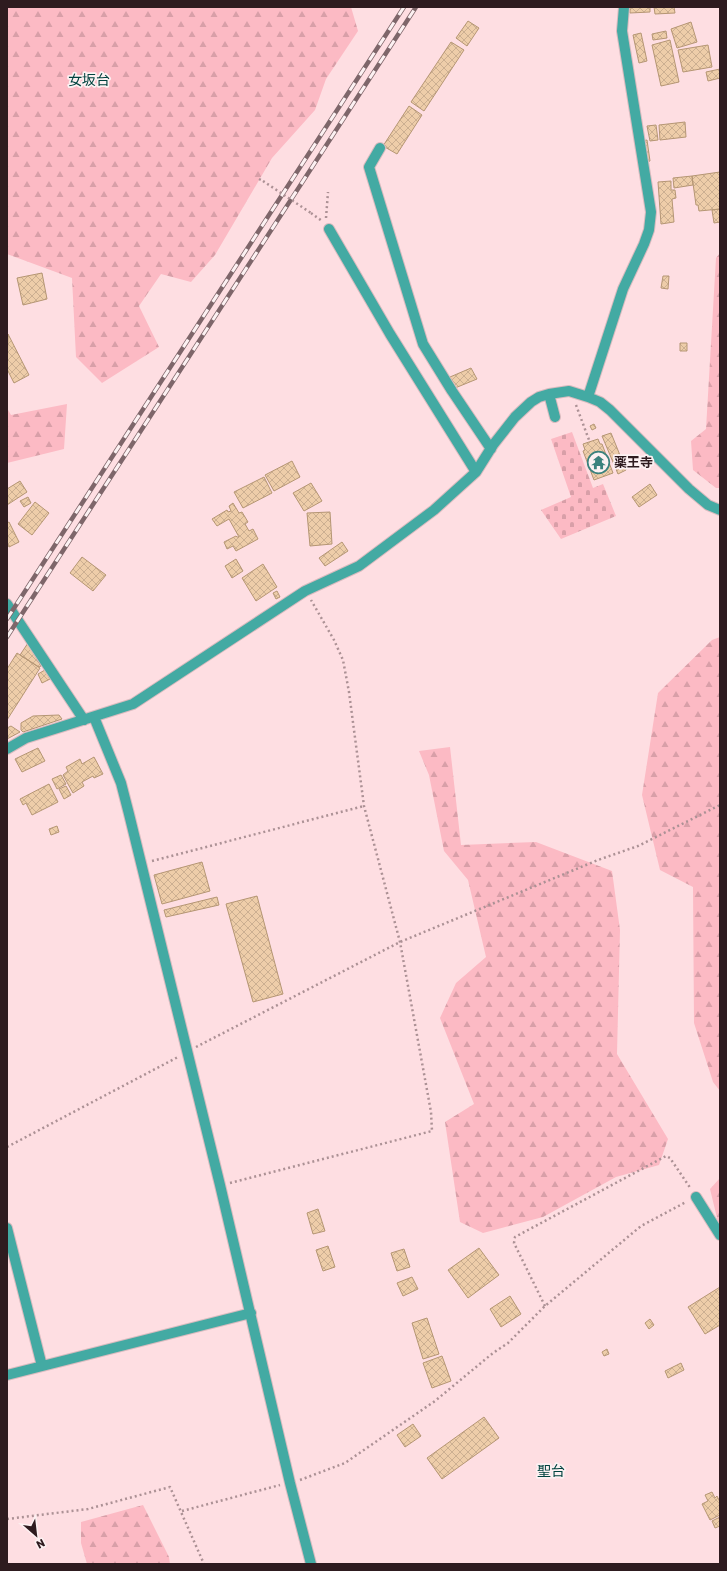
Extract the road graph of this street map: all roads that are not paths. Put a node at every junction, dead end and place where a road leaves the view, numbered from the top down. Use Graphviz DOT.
graph roads {
  1 [pos="624,7"];
  2 [pos="380,148"];
  3 [pos="327,227"];
  4 [pos="549,394"];
  5 [pos="588,396"];
  6 [pos="555,418"];
  7 [pos="491,449"];
  8 [pos="476,472"];
  9 [pos="720,510"];
  10 [pos="7,604"];
  11 [pos="89,719"];
  12 [pos="7,748"];
  13 [pos="696,1197"];
  14 [pos="7,1228"];
  15 [pos="720,1235"];
  16 [pos="251,1313"];
  17 [pos="42,1366"];
  18 [pos="7,1375"];
  19 [pos="311,1564"];
  1 -- 5 [label="street"];
  2 -- 7 [label="street"];
  3 -- 8 [label="street"];
  4 -- 5 [label="street"];
  4 -- 6 [label="street"];
  4 -- 7 [label="street"];
  5 -- 9 [label="street"];
  7 -- 8 [label="street"];
  8 -- 11 [label="street"];
  10 -- 11 [label="street"];
  11 -- 12 [label="street"];
  11 -- 16 [label="street"];
  13 -- 15 [label="street"];
  14 -- 17 [label="street"];
  16 -- 17 [label="street"];
  16 -- 19 [label="street"];
  17 -- 18 [label="street"];
}
